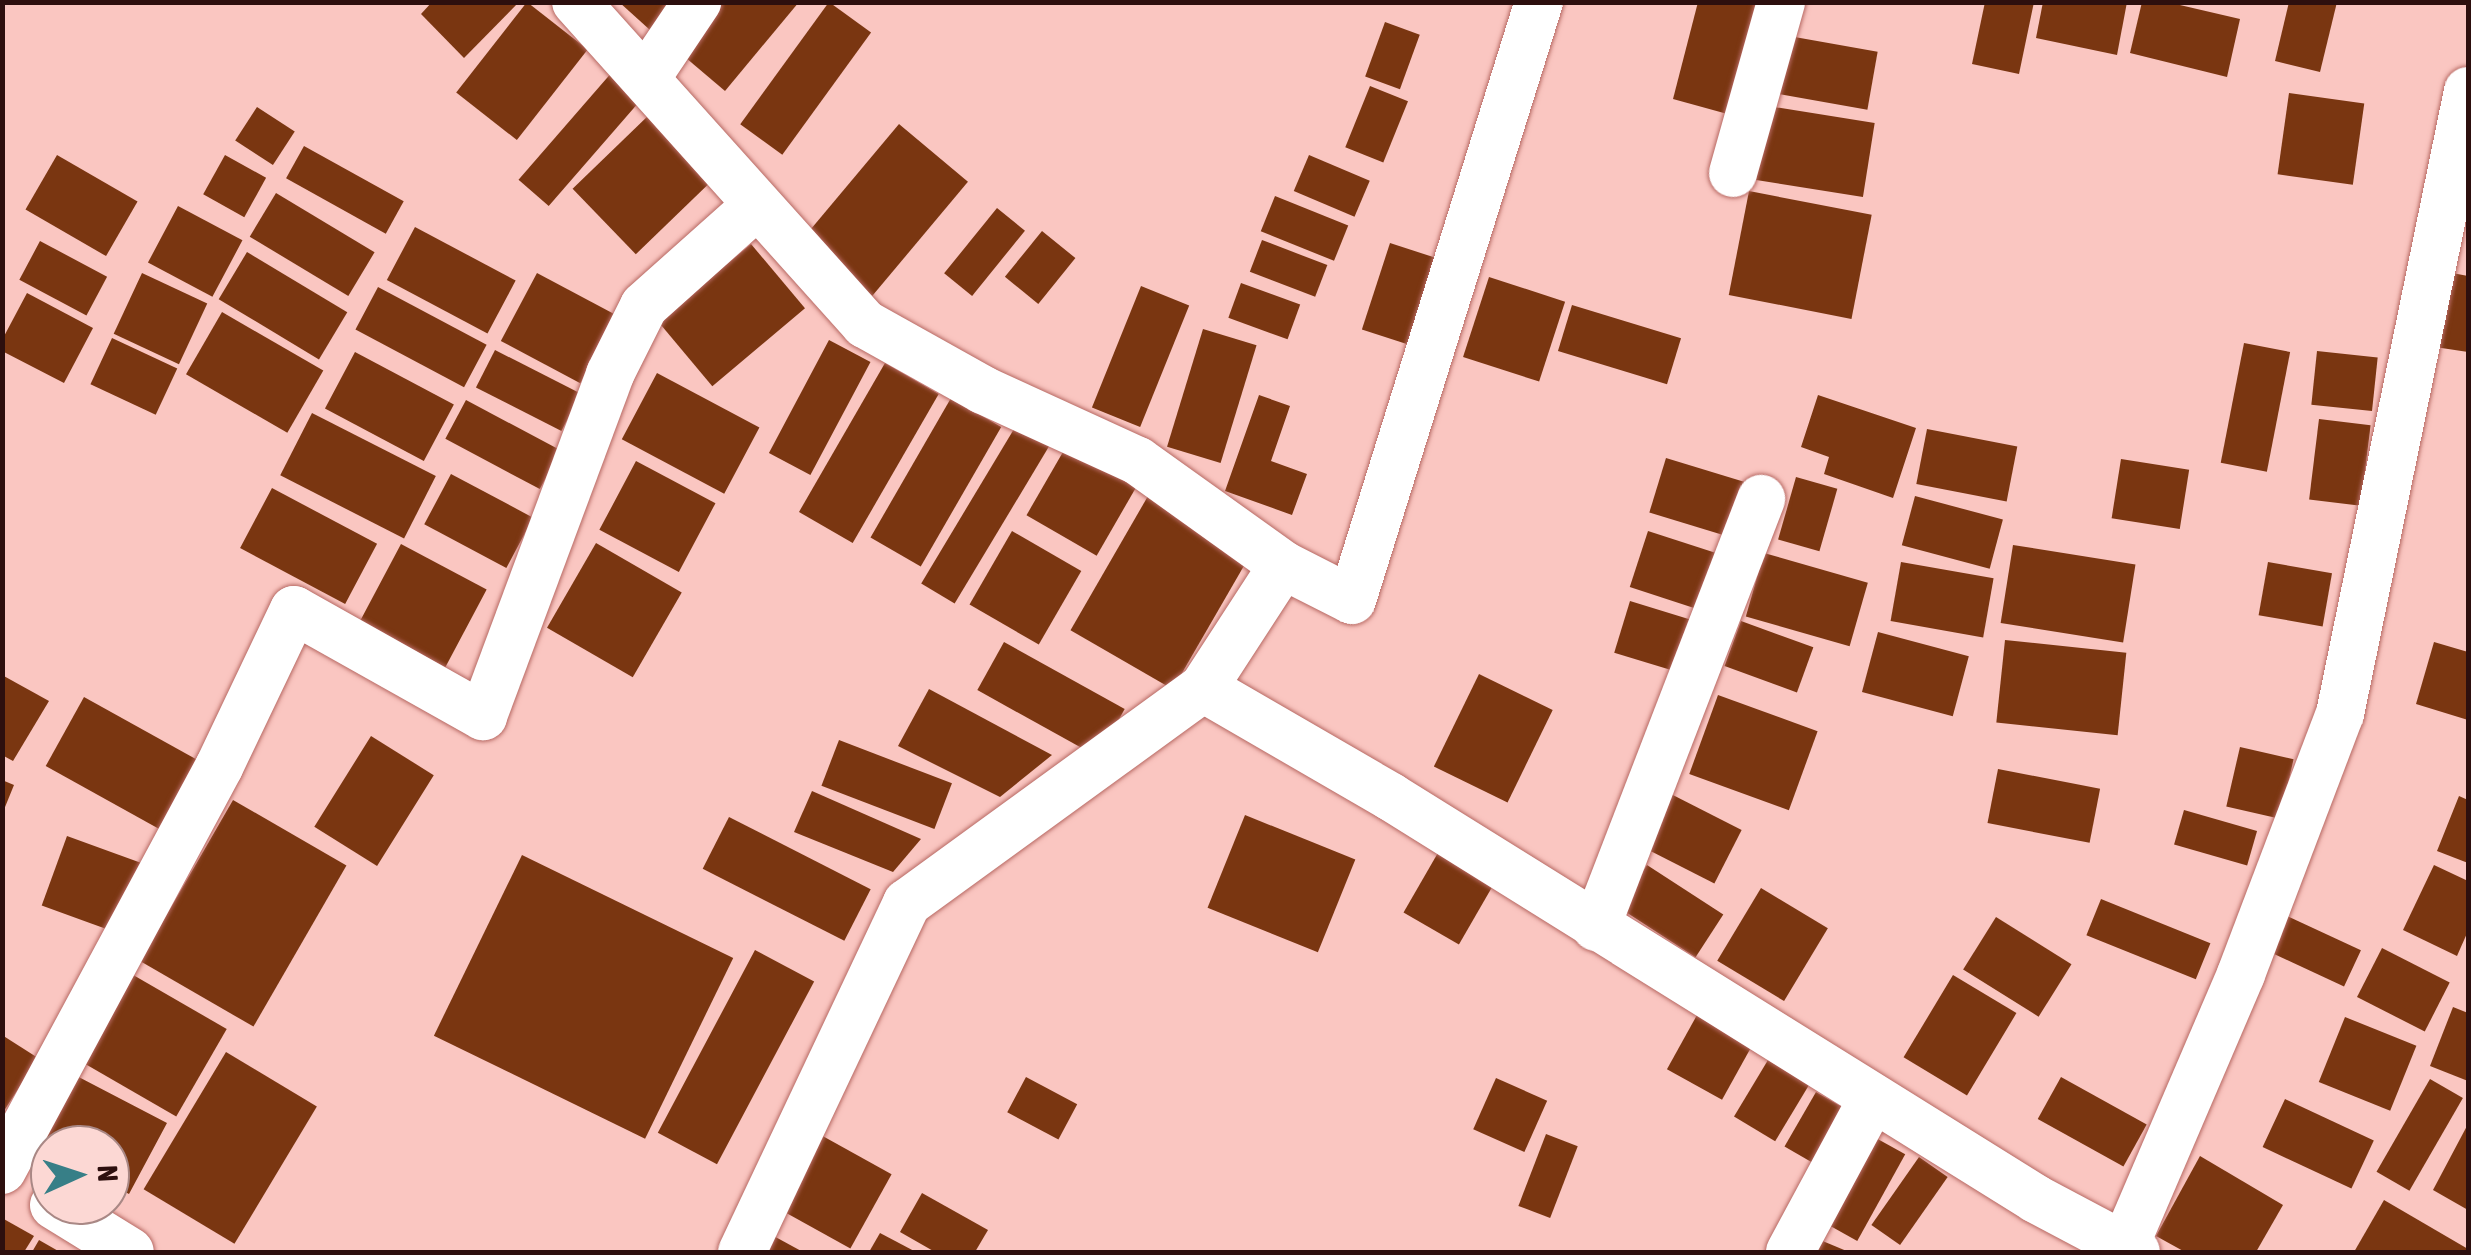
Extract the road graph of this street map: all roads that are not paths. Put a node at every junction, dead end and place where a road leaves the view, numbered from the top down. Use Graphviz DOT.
graph roads {
  1 [pos="576,2"];
  2 [pos="697,2"];
  3 [pos="1539,2"];
  4 [pos="1782,2"];
  5 [pos="646,78"];
  6 [pos="2468,91"];
  7 [pos="1733,172"];
  8 [pos="756,206"];
  9 [pos="1761,499"];
  10 [pos="1283,565"];
  11 [pos="1203,688"];
  12 [pos="1596,927"];
  13 [pos="1873,1098"];
  14 [pos="2,1171"];
  15 [pos="30,1189"];
  16 [pos="86,1225"];
  17 [pos="2128,1250"];
  18 [pos="130,1252"];
  19 [pos="742,1252"];
  20 [pos="1790,1252"];
  1 -- 5 [label="street"];
  2 -- 5 [label="street"];
  3 -- 10 [label="street"];
  4 -- 7 [label="street"];
  5 -- 8 [label="street"];
  6 -- 17 [label="street"];
  8 -- 10 [label="street"];
  8 -- 14 [label="street"];
  9 -- 12 [label="street"];
  10 -- 11 [label="street"];
  11 -- 12 [label="street"];
  11 -- 19 [label="street"];
  12 -- 13 [label="street"];
  13 -- 17 [label="street"];
  13 -- 20 [label="street"];
  14 -- 15 [label="street"];
  16 -- 18 [label="street"];
}
